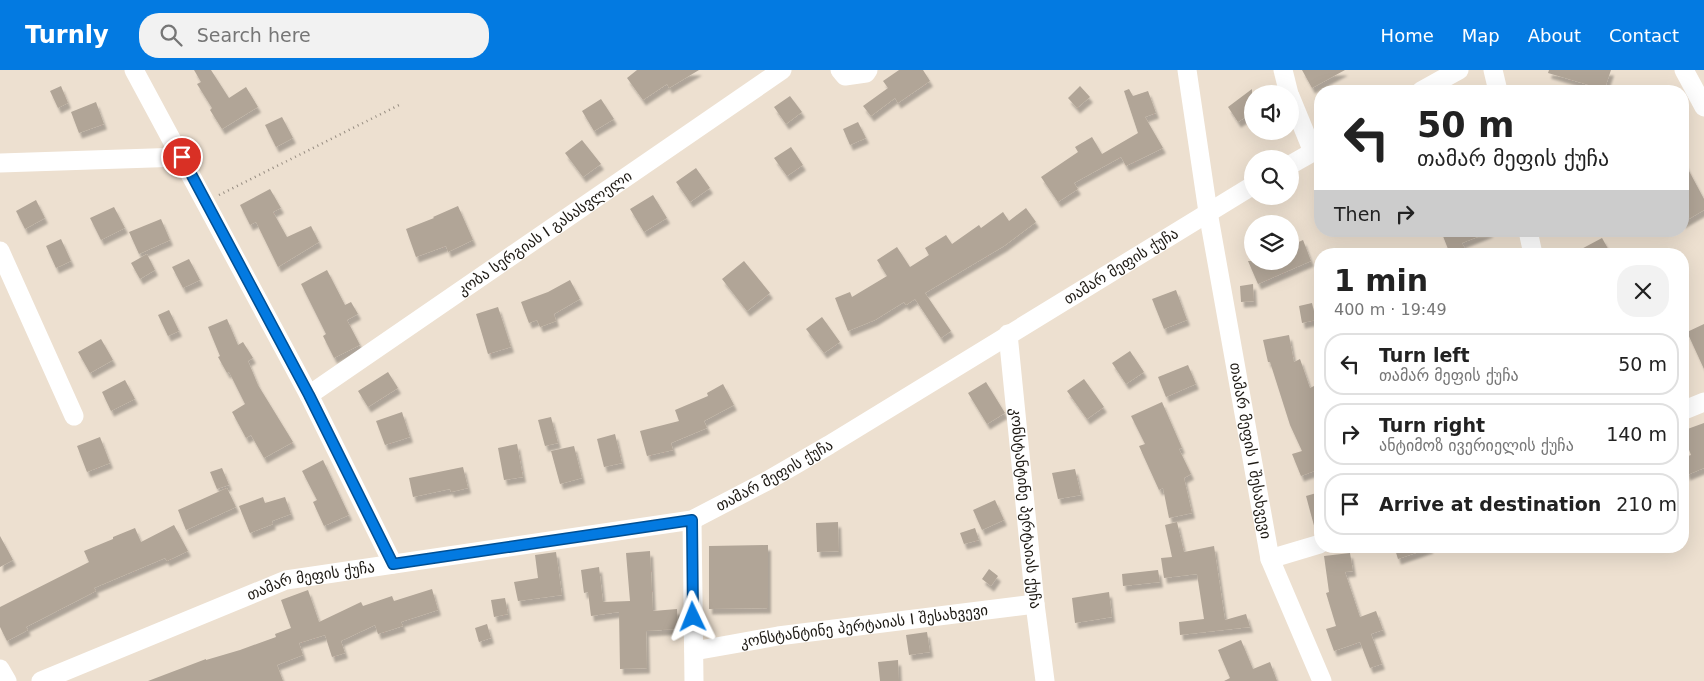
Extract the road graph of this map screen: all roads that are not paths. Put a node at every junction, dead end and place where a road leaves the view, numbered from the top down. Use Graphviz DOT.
graph roads {
  1 [pos="134,70"];
  2 [pos="782,70"];
  3 [pos="840,70"];
  4 [pos="868,70"];
  5 [pos="1187,70"];
  6 [pos="1283,70"];
  7 [pos="1459,70"];
  8 [pos="1493,70"];
  9 [pos="1684,70"];
  10 [pos="1287,85"];
  11 [pos="1432,85"];
  12 [pos="1497,85"];
  13 [pos="1704,107"];
  14 [pos="1299,114"];
  15 [pos="1314,146"];
  16 [pos="1314,151"];
  17 [pos="182,157"];
  18 [pos="1299,160"];
  19 [pos="0,163"];
  20 [pos="1244,191"];
  21 [pos="1208,212"];
  22 [pos="0,251"];
  23 [pos="1008,334"];
  24 [pos="309,395"];
  25 [pos="1704,402"];
  26 [pos="1689,408"];
  27 [pos="74,416"];
  28 [pos="692,520"];
  29 [pos="1314,546"];
  30 [pos="1270,559"];
  31 [pos="393,564"];
  32 [pos="1035,604"];
  33 [pos="694,651"];
  34 [pos="0,669"];
  35 [pos="7,681"];
  36 [pos="41,681"];
  37 [pos="694,681"];
  38 [pos="1045,681"];
  39 [pos="1322,681"];
  1 -- 17 [label="street"];
  2 -- 24 [label="street, კობა სერგიას I გასასვლელი"];
  3 -- 4 [label="street"];
  5 -- 21 [label="street, თამარ მეფის I შესახვევი"];
  6 -- 10 [label="street"];
  7 -- 11 [label="street"];
  8 -- 12 [label="street"];
  9 -- 13 [label="street"];
  14 -- 15 [label="street"];
  16 -- 18 [label="street"];
  17 -- 19 [label="street"];
  17 -- 24 [label="street"];
  20 -- 21 [label="street, თამარ მეფის ქუჩა"];
  21 -- 23 [label="street, თამარ მეფის ქუჩა"];
  21 -- 30 [label="street, თამარ მეფის I შესახვევი"];
  22 -- 27 [label="street"];
  23 -- 28 [label="street, თამარ მეფის ქუჩა"];
  23 -- 32 [label="street, კონსტანტინე პერტაიას ქუჩა"];
  24 -- 31 [label="street"];
  25 -- 26 [label="street"];
  28 -- 31 [label="street, თამარ მეფის ქუჩა"];
  28 -- 33 [label="street"];
  29 -- 30 [label="street"];
  30 -- 39 [label="street, თამარ მეფის I შესახვევი"];
  31 -- 36 [label="street, თამარ მეფის ქუჩა"];
  32 -- 33 [label="street, კონსტანტინე პერტაიას I შესახვევი"];
  32 -- 38 [label="street, კონსტანტინე პერტაიას ქუჩა"];
  33 -- 37 [label="street"];
  34 -- 35 [label="street"];
}
